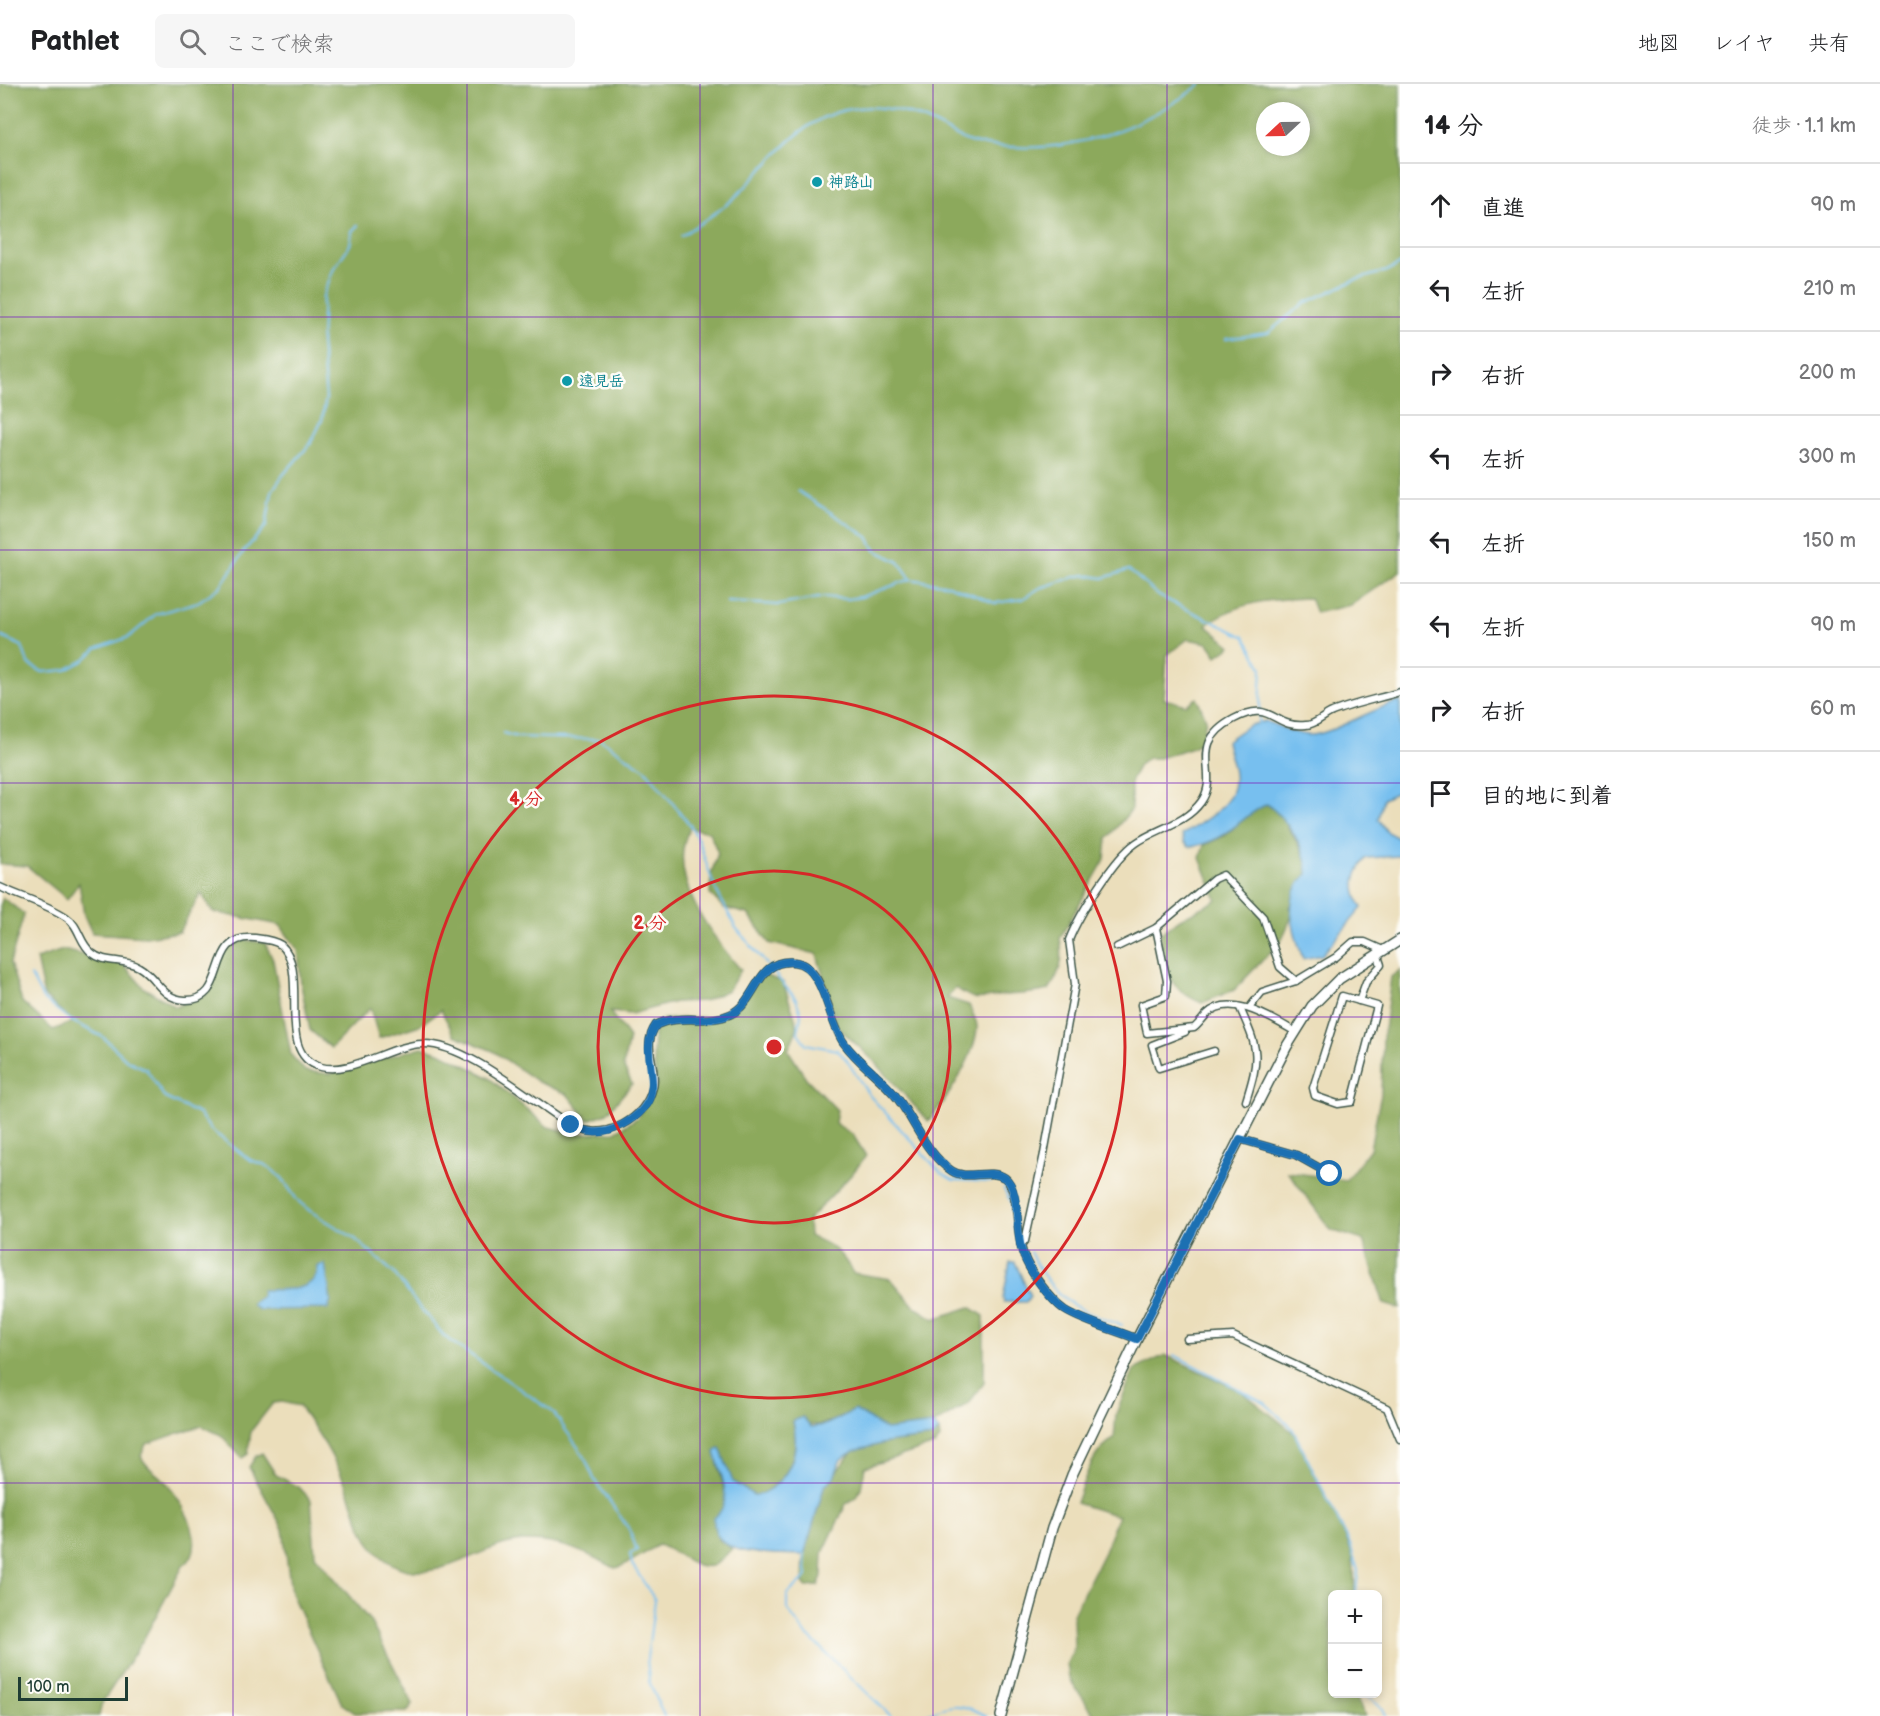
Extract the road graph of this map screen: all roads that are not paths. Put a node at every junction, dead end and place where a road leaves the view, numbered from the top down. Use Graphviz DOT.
graph roads {
  1 [pos="1400,692"];
  2 [pos="0,887"];
  3 [pos="1156,928"];
  4 [pos="1400,940"];
  5 [pos="1117,947"];
  6 [pos="1380,951"];
  7 [pos="1296,981"];
  8 [pos="1359,1001"];
  9 [pos="1250,1007"];
  10 [pos="1240,1008"];
  11 [pos="1194,1028"];
  12 [pos="1296,1032"];
  13 [pos="1214,1051"];
  14 [pos="1246,1101"];
  15 [pos="1240,1139"];
  16 [pos="1330,1174"];
  17 [pos="1020,1246"];
  18 [pos="1137,1339"];
  19 [pos="1187,1339"];
  20 [pos="1400,1439"];
  21 [pos="1001,1716"];
  1 -- 17 [label="street"];
  2 -- 17 [label="street"];
  3 -- 5 [label="street"];
  3 -- 7 [label="street"];
  3 -- 11 [label="street"];
  4 -- 6 [label="street"];
  6 -- 7 [label="street"];
  6 -- 8 [label="street"];
  6 -- 12 [label="street"];
  7 -- 9 [label="street"];
  8 -- 8 [label="street"];
  9 -- 10 [label="street"];
  9 -- 12 [label="street"];
  10 -- 11 [label="street"];
  10 -- 14 [label="street"];
  11 -- 13 [label="street"];
  12 -- 15 [label="street"];
  15 -- 16 [label="street"];
  15 -- 18 [label="street"];
  17 -- 18 [label="street"];
  18 -- 21 [label="street"];
  19 -- 20 [label="street"];
}
